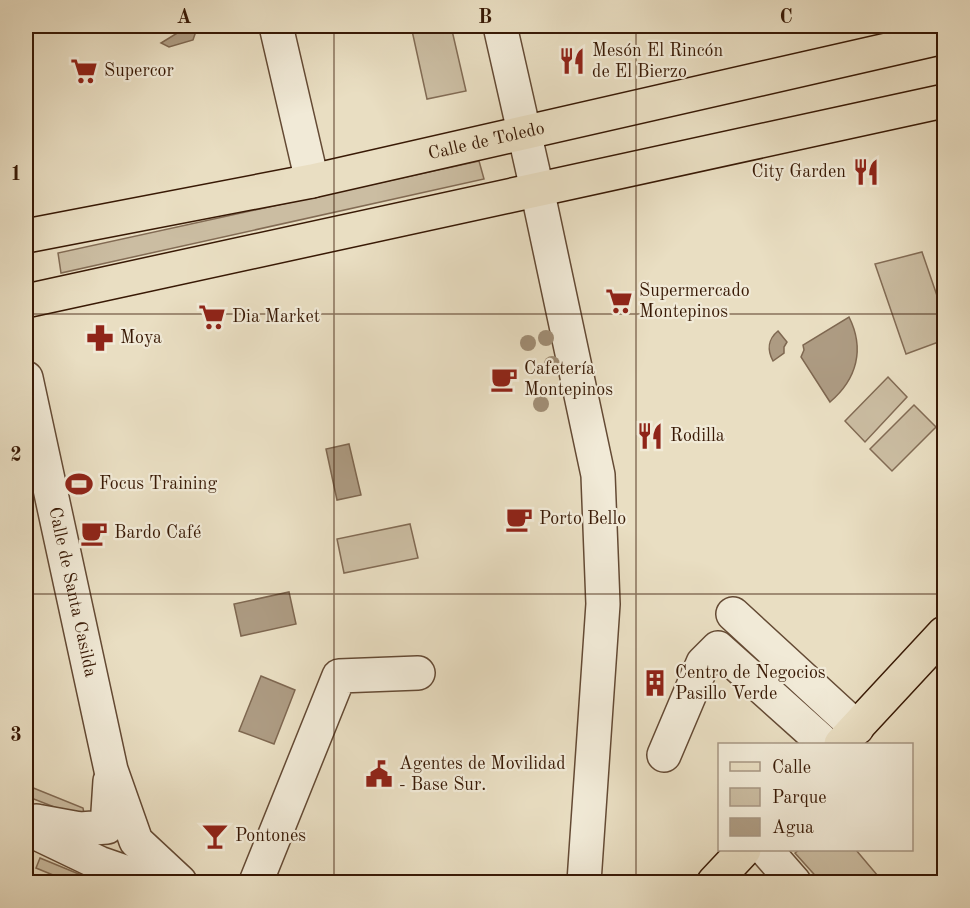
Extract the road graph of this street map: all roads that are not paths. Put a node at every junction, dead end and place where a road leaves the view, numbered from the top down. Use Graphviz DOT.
graph roads {
  1 [pos="276,26"];
  2 [pos="500,26"];
  3 [pos="945,37"];
  4 [pos="945,101"];
  5 [pos="523,133"];
  6 [pos="312,180"];
  7 [pos="537,189"];
  8 [pos="26,236"];
  9 [pos="26,301"];
  10 [pos="26,378"];
  11 [pos="733,614"];
  12 [pos="945,633"];
  13 [pos="418,673"];
  14 [pos="849,736"];
  15 [pos="824,743"];
  16 [pos="664,755"];
  17 [pos="111,770"];
  18 [pos="26,820"];
  19 [pos="26,828"];
  20 [pos="742,851"];
  21 [pos="767,851"];
  22 [pos="154,882"];
  23 [pos="180,882"];
  24 [pos="256,882"];
  25 [pos="584,882"];
  26 [pos="714,882"];
  27 [pos="794,882"];
  1 -- 6 [label="street"];
  2 -- 5 [label="street"];
  3 -- 5 [label="main road, Calle de Toledo"];
  4 -- 7 [label="main road"];
  5 -- 6 [label="main road, Calle de Toledo"];
  5 -- 7 [label="street"];
  6 -- 8 [label="main road, Calle de Toledo"];
  7 -- 9 [label="main road"];
  7 -- 25 [label="street"];
  10 -- 17 [label="street, Calle de Santa Casilda"];
  11 -- 14 [label="street"];
  12 -- 14 [label="main road"];
  13 -- 24 [label="street"];
  15 -- 16 [label="street"];
  17 -- 18 [label="street"];
  17 -- 23 [label="street"];
  19 -- 22 [label="street"];
  20 -- 26 [label="main road"];
  21 -- 27 [label="street"];
}
